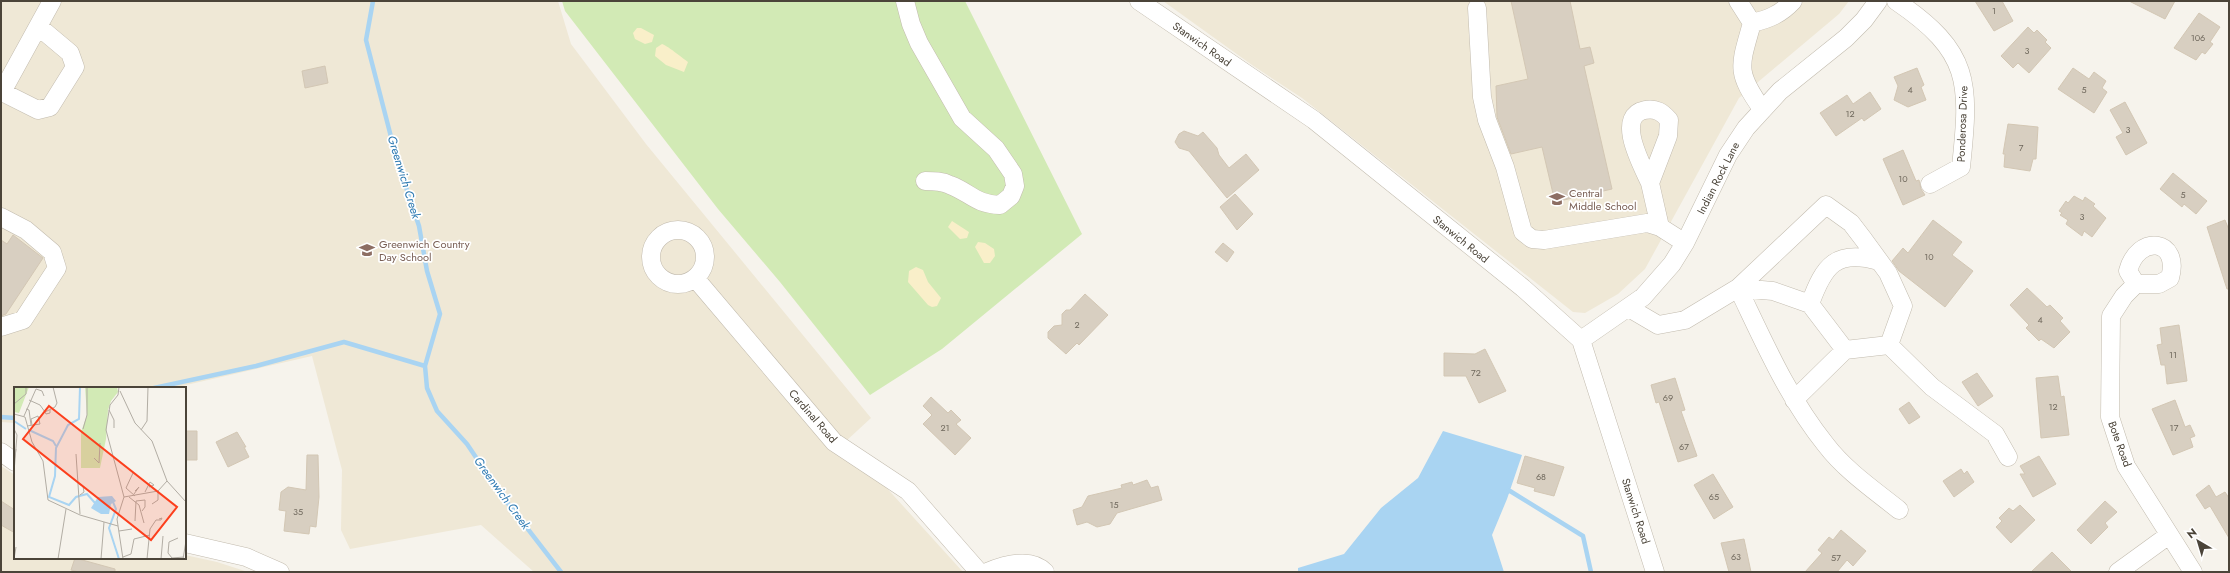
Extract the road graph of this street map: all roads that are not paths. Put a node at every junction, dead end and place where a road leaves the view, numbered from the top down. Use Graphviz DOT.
graph roads {
  1 [pos="52,1"];
  2 [pos="905,1"];
  3 [pos="1139,1"];
  4 [pos="1738,1"];
  5 [pos="1793,1"];
  6 [pos="1878,1"];
  7 [pos="1896,1"];
  8 [pos="1477,8"];
  9 [pos="1752,23"];
  10 [pos="38,27"];
  11 [pos="1,92"];
  12 [pos="1762,109"];
  13 [pos="925,181"];
  14 [pos="1650,184"];
  15 [pos="1930,184"];
  16 [pos="1,217"];
  17 [pos="1660,227"];
  18 [pos="1685,243"];
  19 [pos="1879,261"];
  20 [pos="695,278"];
  21 [pos="2136,284"];
  22 [pos="1738,288"];
  23 [pos="1810,304"];
  24 [pos="1629,308"];
  25 [pos="1,327"];
  26 [pos="1581,340"];
  27 [pos="1889,345"];
  28 [pos="1846,350"];
  29 [pos="1794,400"];
  30 [pos="1,452"];
  31 [pos="2008,457"];
  32 [pos="14,461"];
  33 [pos="1899,510"];
  34 [pos="2169,535"];
  35 [pos="186,543"];
  36 [pos="280,572"];
  37 [pos="978,572"];
  38 [pos="987,572"];
  39 [pos="1045,572"];
  40 [pos="1655,572"];
  41 [pos="2118,572"];
  42 [pos="2193,572"];
  1 -- 10 [label="street"];
  2 -- 13 [label="street"];
  3 -- 26 [label="street, Stanwich Road"];
  4 -- 9 [label="street"];
  5 -- 9 [label="street"];
  6 -- 12 [label="street, Indian Rock Lane"];
  7 -- 15 [label="street, Ponderosa Drive"];
  8 -- 17 [label="street"];
  9 -- 12 [label="street"];
  10 -- 11 [label="street"];
  10 -- 11 [label="street"];
  12 -- 18 [label="street, Indian Rock Lane"];
  14 -- 17 [label="street"];
  16 -- 25 [label="street"];
  17 -- 18 [label="street"];
  18 -- 24 [label="street, Indian Rock Lane"];
  19 -- 22 [label="street"];
  19 -- 23 [label="street"];
  19 -- 27 [label="street"];
  20 -- 37 [label="street, Cardinal Road"];
  21 -- 34 [label="street, Bote Road"];
  22 -- 23 [label="street"];
  22 -- 24 [label="street"];
  22 -- 29 [label="street"];
  23 -- 28 [label="street"];
  24 -- 26 [label="street, Indian Rock Lane"];
  26 -- 40 [label="street, Stanwich Road"];
  27 -- 28 [label="street"];
  27 -- 31 [label="street"];
  28 -- 29 [label="street"];
  29 -- 33 [label="street"];
  30 -- 32 [label="street"];
  34 -- 41 [label="street"];
  34 -- 42 [label="street, Bote Road"];
  35 -- 36 [label="street"];
  38 -- 39 [label="street"];
}
